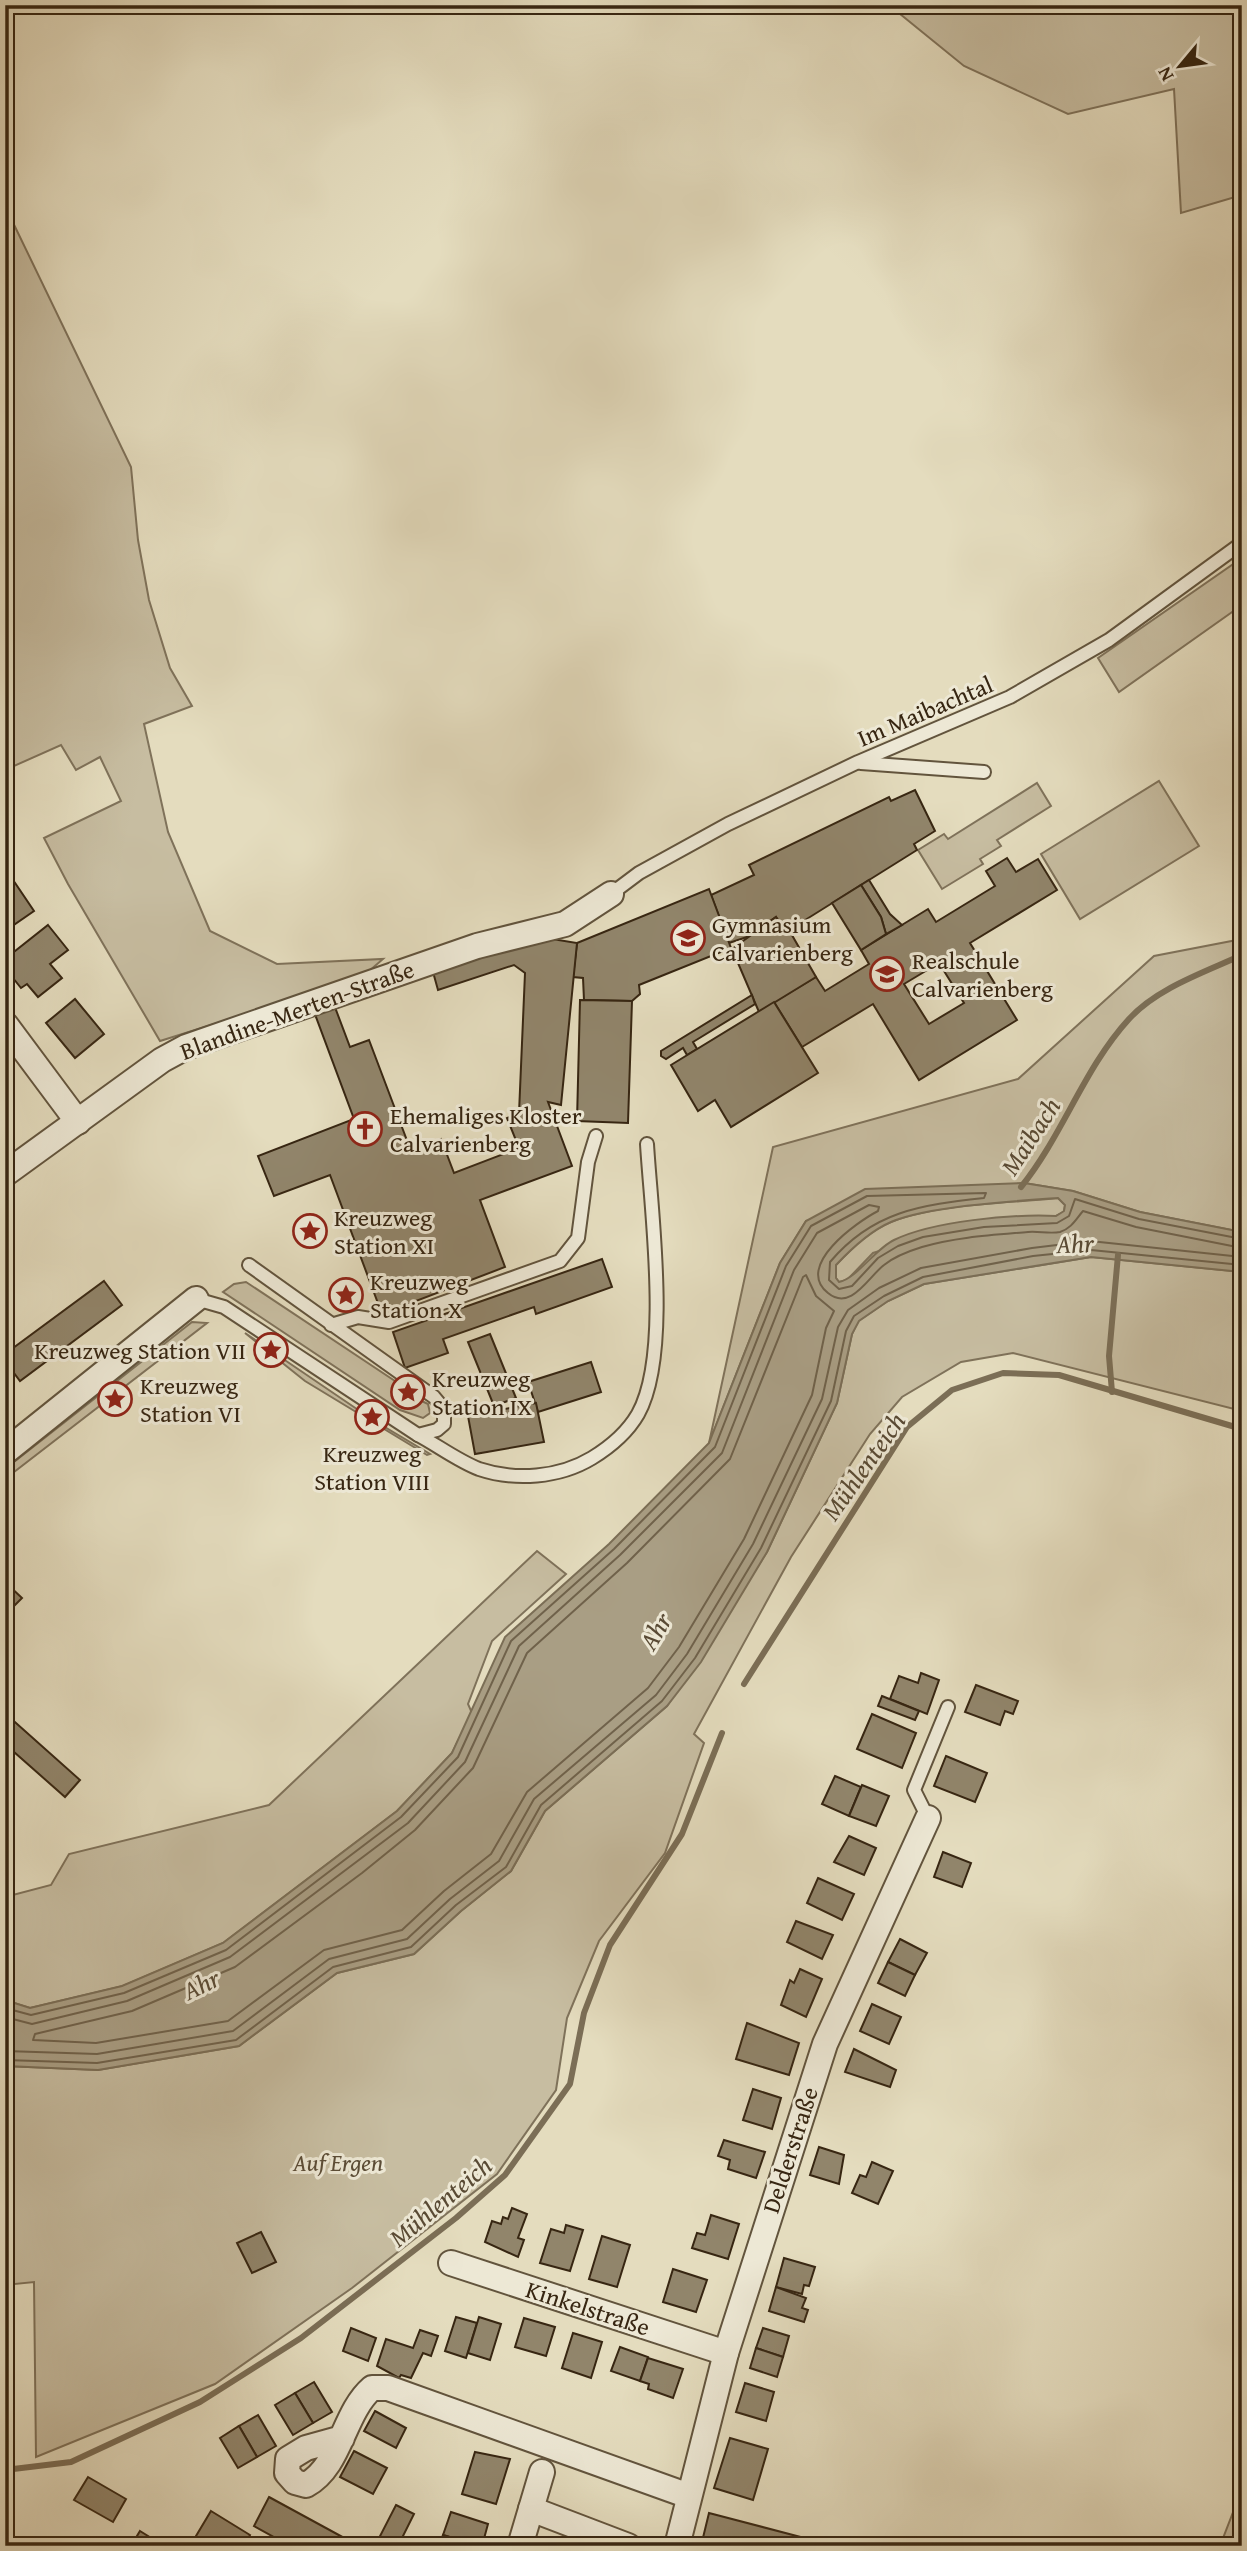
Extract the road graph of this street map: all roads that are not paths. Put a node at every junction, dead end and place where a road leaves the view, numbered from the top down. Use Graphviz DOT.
graph roads {
  1 [pos="1242,543"];
  2 [pos="858,762"];
  3 [pos="984,772"];
  4 [pos="611,894"];
  5 [pos="5,1024"];
  6 [pos="78,1122"];
  7 [pos="596,1136"];
  8 [pos="647,1144"];
  9 [pos="5,1174"];
  10 [pos="248,1265"];
  11 [pos="197,1300"];
  12 [pos="331,1325"];
  13 [pos="418,1435"];
  14 [pos="5,1452"];
  15 [pos="948,1707"];
  16 [pos="928,1818"];
  17 [pos="451,2263"];
  18 [pos="726,2353"];
  19 [pos="342,2438"];
  20 [pos="542,2472"];
  21 [pos="689,2496"];
  22 [pos="531,2509"];
  23 [pos="520,2546"];
  24 [pos="628,2546"];
  25 [pos="677,2546"];
  1 -- 2 [label="lane, Im Maibachtal"];
  2 -- 3 [label="lane"];
  2 -- 4 [label="lane, Im Maibachtal"];
  4 -- 6 [label="street, Blandine-Merten-Straße"];
  5 -- 6 [label="street"];
  6 -- 9 [label="street, Blandine-Merten-Straße"];
  7 -- 12 [label="lane"];
  8 -- 13 [label="lane"];
  10 -- 12 [label="lane"];
  11 -- 13 [label="lane"];
  11 -- 14 [label="street"];
  12 -- 13 [label="lane"];
  15 -- 16 [label="lane"];
  16 -- 18 [label="street, Delderstraße"];
  17 -- 18 [label="street, Kinkelstraße"];
  18 -- 21 [label="street, Delderstraße"];
  19 -- 21 [label="street"];
  20 -- 22 [label="street"];
  21 -- 25 [label="street, Delderstraße"];
  22 -- 23 [label="street"];
  22 -- 24 [label="street"];
}
